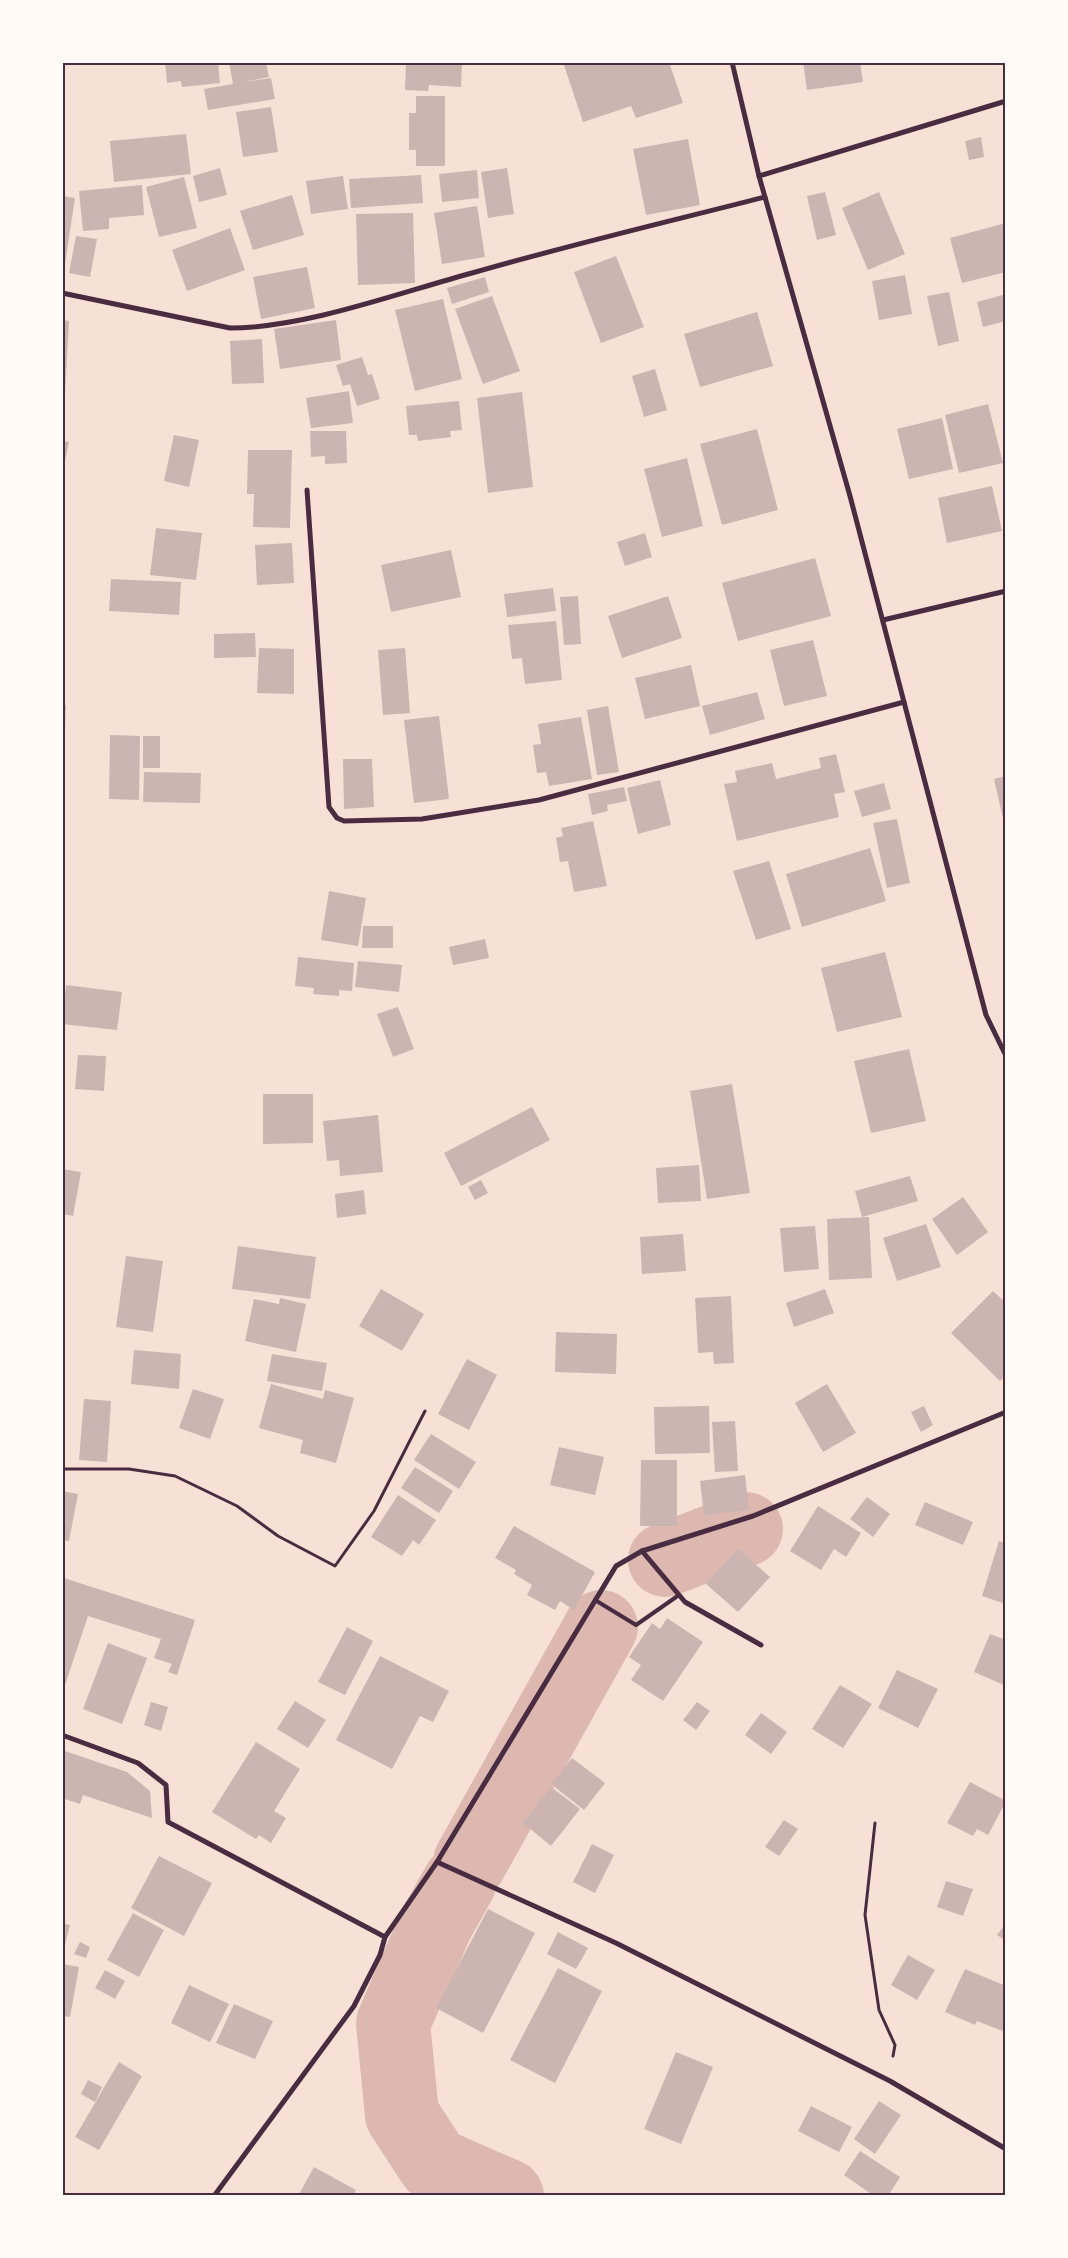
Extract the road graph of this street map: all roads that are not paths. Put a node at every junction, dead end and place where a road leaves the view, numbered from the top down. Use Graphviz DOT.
graph roads {
  1 [pos="732,62"];
  2 [pos="1006,101"];
  3 [pos="759,176"];
  4 [pos="764,197"];
  5 [pos="62,293"];
  6 [pos="307,490"];
  7 [pos="1006,591"];
  8 [pos="883,620"];
  9 [pos="904,702"];
  10 [pos="1006,1056"];
  11 [pos="1006,1412"];
  12 [pos="642,1551"];
  13 [pos="679,1595"];
  14 [pos="595,1600"];
  15 [pos="761,1645"];
  16 [pos="62,1736"];
  17 [pos="437,1862"];
  18 [pos="386,1937"];
  19 [pos="1006,2149"];
  20 [pos="214,2196"];
  1 -- 3 [label="street"];
  2 -- 3 [label="street"];
  3 -- 4 [label="street"];
  4 -- 5 [label="street"];
  4 -- 8 [label="street"];
  6 -- 9 [label="street"];
  7 -- 8 [label="street"];
  8 -- 9 [label="street"];
  9 -- 10 [label="street"];
  11 -- 12 [label="street"];
  12 -- 13 [label="street"];
  12 -- 14 [label="street"];
  13 -- 14 [label="lane"];
  13 -- 15 [label="street"];
  14 -- 17 [label="street"];
  16 -- 18 [label="street"];
  17 -- 18 [label="street"];
  17 -- 19 [label="street"];
  18 -- 20 [label="street"];
}
